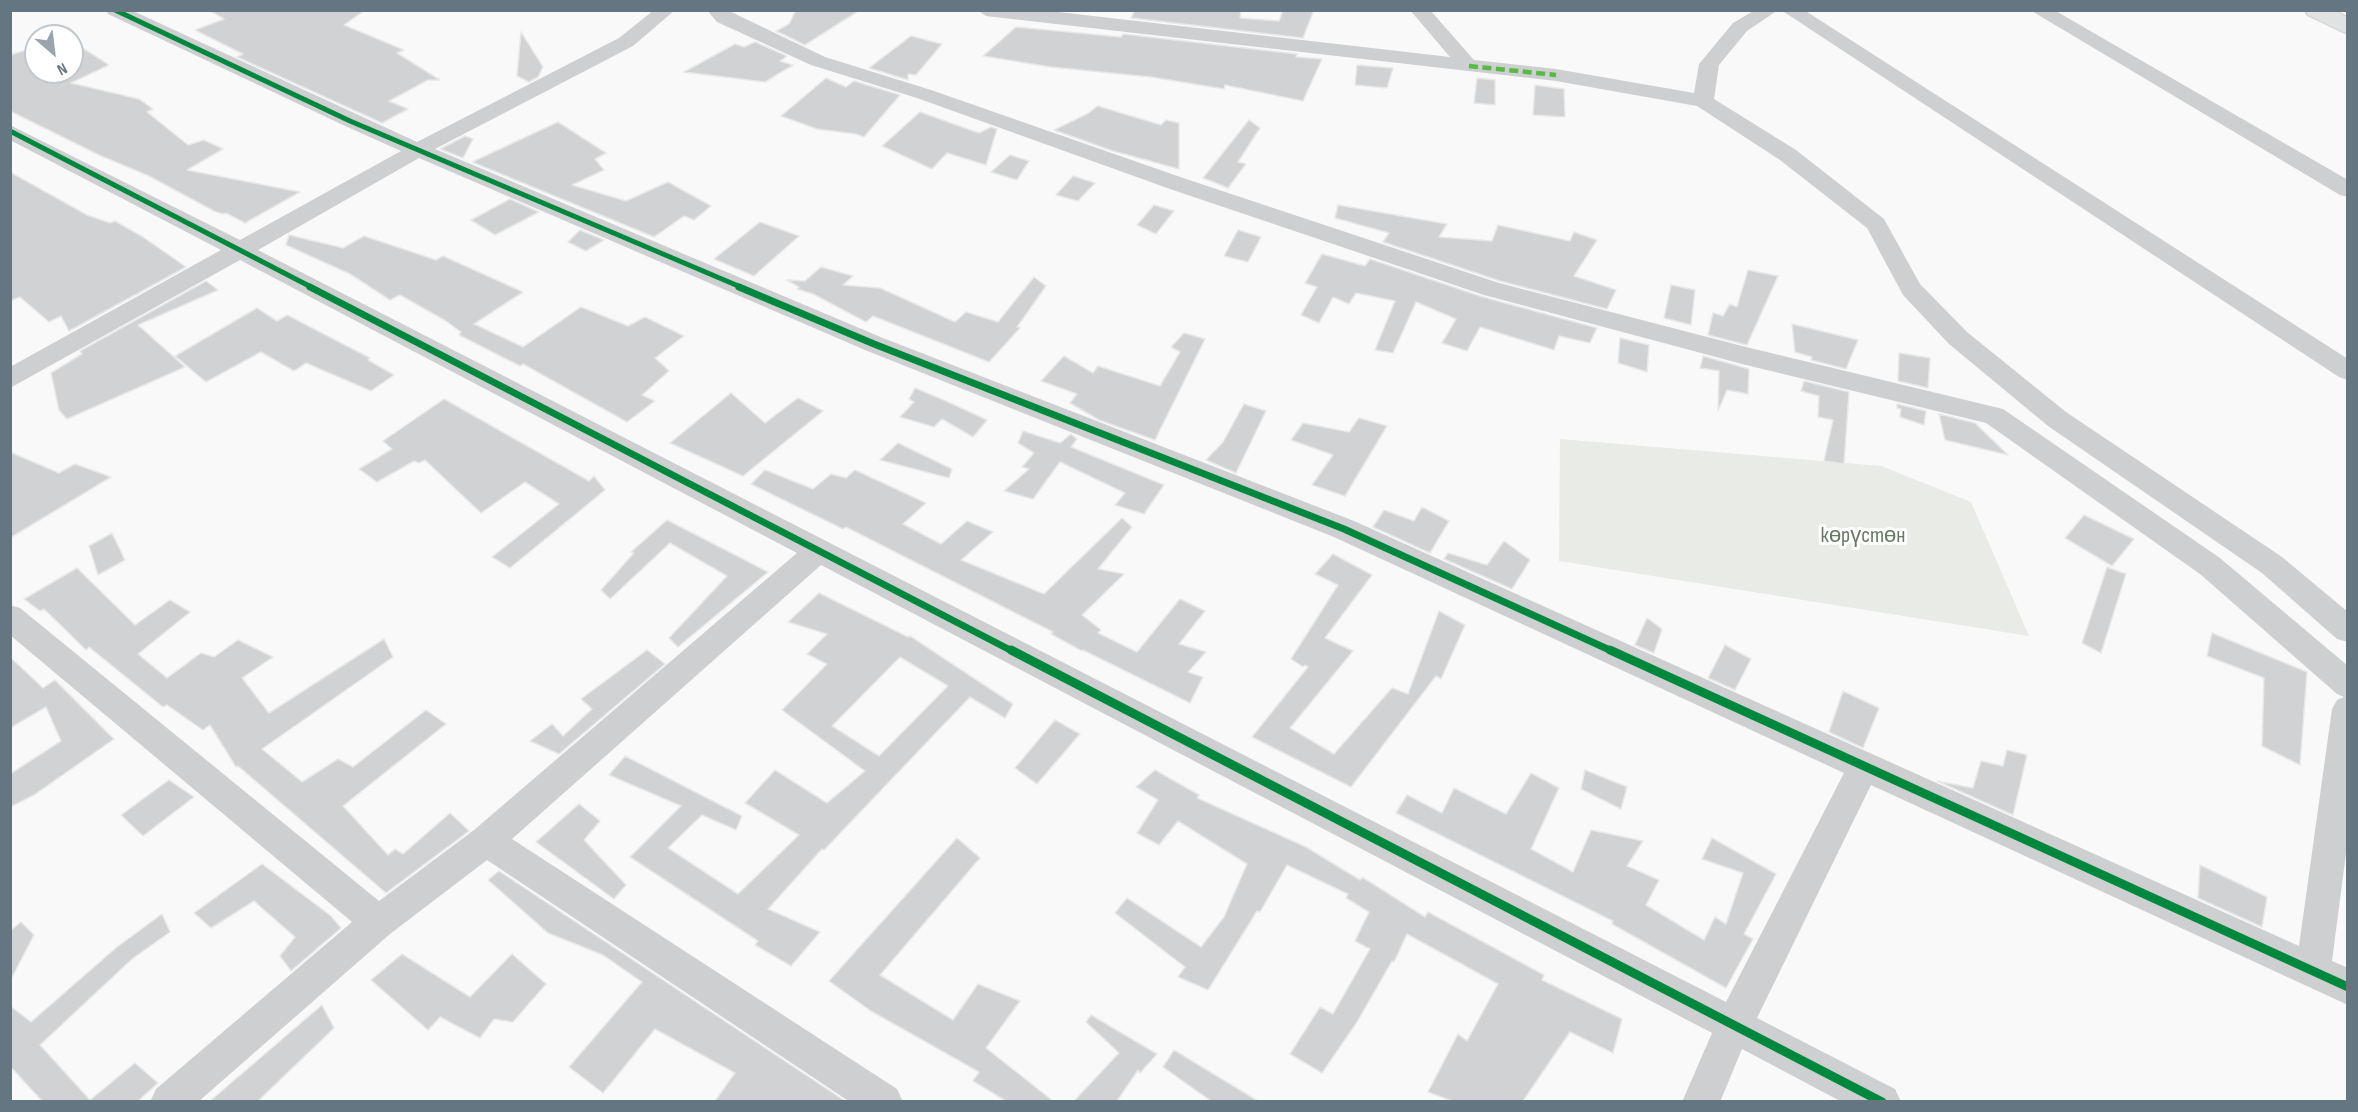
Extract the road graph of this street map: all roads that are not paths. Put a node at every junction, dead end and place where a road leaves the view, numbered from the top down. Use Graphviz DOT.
graph roads {
  1 [pos="114,10"];
  2 [pos="666,10"];
  3 [pos="716,10"];
  4 [pos="986,10"];
  5 [pos="1419,10"];
  6 [pos="1769,10"];
  7 [pos="1790,10"];
  8 [pos="2039,10"];
  9 [pos="2316,10"];
  10 [pos="2348,27"];
  11 [pos="1469,66"];
  12 [pos="1703,101"];
  13 [pos="10,131"];
  14 [pos="418,150"];
  15 [pos="2348,190"];
  16 [pos="242,251"];
  17 [pos="2348,371"];
  18 [pos="10,379"];
  19 [pos="818,551"];
  20 [pos="10,617"];
  21 [pos="2348,630"];
  22 [pos="2348,685"];
  23 [pos="2348,709"];
  24 [pos="1864,767"];
  25 [pos="486,841"];
  26 [pos="378,922"];
  27 [pos="2313,972"];
  28 [pos="2348,987"];
  29 [pos="1733,1027"];
  30 [pos="169,1101"];
  31 [pos="884,1101"];
  32 [pos="1701,1101"];
  33 [pos="1882,1101"];
  1 -- 14 [label="street"];
  2 -- 14 [label="street"];
  3 -- 22 [label="street"];
  4 -- 11 [label="street"];
  5 -- 11 [label="street"];
  6 -- 12 [label="street"];
  7 -- 17 [label="street"];
  8 -- 15 [label="street"];
  9 -- 10 [label="street"];
  11 -- 12 [label="street"];
  12 -- 21 [label="street"];
  13 -- 16 [label="street"];
  14 -- 16 [label="street"];
  14 -- 24 [label="street"];
  16 -- 18 [label="street"];
  16 -- 19 [label="street"];
  19 -- 25 [label="street"];
  19 -- 29 [label="street"];
  20 -- 26 [label="street"];
  23 -- 27 [label="street"];
  24 -- 27 [label="street"];
  24 -- 29 [label="street"];
  25 -- 26 [label="street"];
  25 -- 31 [label="street"];
  26 -- 30 [label="street"];
  27 -- 28 [label="street"];
  29 -- 32 [label="street"];
  29 -- 33 [label="street"];
}
